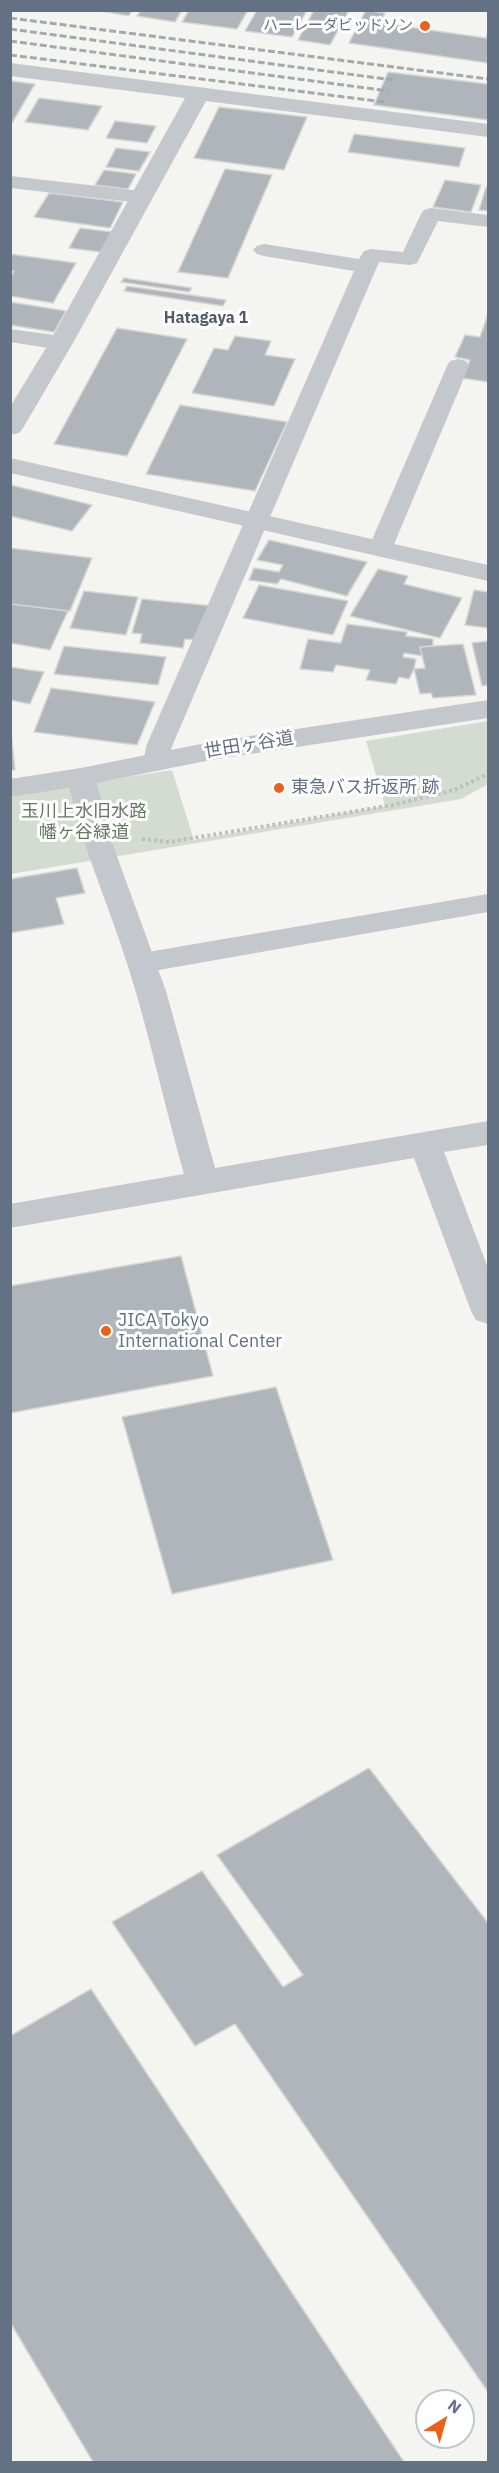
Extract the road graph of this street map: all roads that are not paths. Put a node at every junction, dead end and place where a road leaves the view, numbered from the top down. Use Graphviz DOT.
graph roads {
  1 [pos="10,69"];
  2 [pos="199,93"];
  3 [pos="489,131"];
  4 [pos="10,182"];
  5 [pos="141,197"];
  6 [pos="489,221"];
  7 [pos="264,250"];
  8 [pos="364,266"];
  9 [pos="10,334"];
  10 [pos="61,343"];
  11 [pos="458,366"];
  12 [pos="10,428"];
  13 [pos="10,465"];
  14 [pos="255,521"];
  15 [pos="380,549"];
  16 [pos="489,573"];
  17 [pos="489,709"];
  18 [pos="156,761"];
  19 [pos="10,788"];
  20 [pos="83,789"];
  21 [pos="489,903"];
  22 [pos="142,963"];
  23 [pos="489,1133"];
  24 [pos="425,1144"];
  25 [pos="203,1184"];
  26 [pos="10,1216"];
  27 [pos="489,1311"];
  1 -- 2 [label="street"];
  2 -- 3 [label="street"];
  2 -- 5 [label="street"];
  4 -- 5 [label="lane"];
  5 -- 10 [label="street"];
  6 -- 8 [label="lane"];
  7 -- 8 [label="lane"];
  8 -- 14 [label="lane"];
  9 -- 10 [label="lane"];
  10 -- 12 [label="street"];
  11 -- 15 [label="lane"];
  13 -- 14 [label="street"];
  14 -- 15 [label="street"];
  14 -- 18 [label="lane"];
  15 -- 16 [label="street"];
  17 -- 18 [label="street, 世田ヶ谷道"];
  18 -- 20 [label="street, 世田ヶ谷道"];
  19 -- 20 [label="street, 世田ヶ谷道"];
  20 -- 22 [label="street"];
  21 -- 22 [label="lane"];
  22 -- 25 [label="street"];
  23 -- 24 [label="street"];
  24 -- 25 [label="street"];
  24 -- 27 [label="street"];
  25 -- 26 [label="street"];
}
